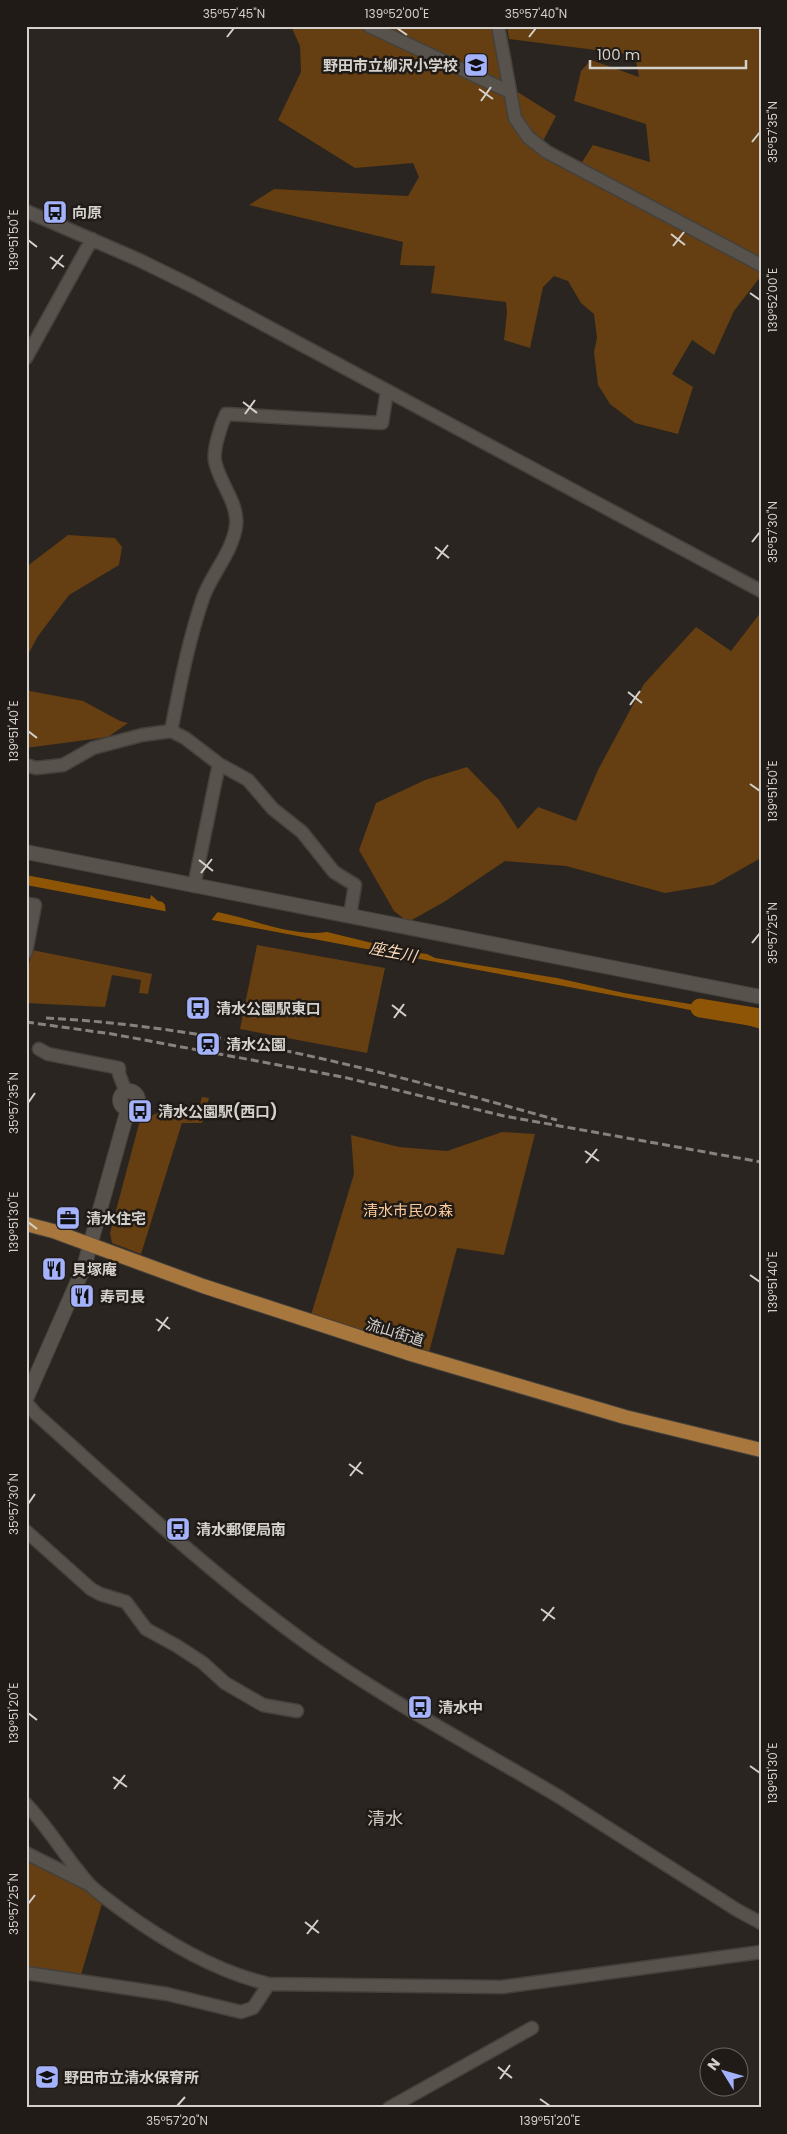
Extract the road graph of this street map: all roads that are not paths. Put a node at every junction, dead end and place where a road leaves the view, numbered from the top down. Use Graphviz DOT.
graph roads {
  1 [pos="369,26"];
  2 [pos="498,26"];
  3 [pos="510,92"];
  4 [pos="26,211"];
  5 [pos="92,239"];
  6 [pos="761,265"];
  7 [pos="26,358"];
  8 [pos="387,391"];
  9 [pos="761,591"];
  10 [pos="171,731"];
  11 [pos="219,764"];
  12 [pos="26,765"];
  13 [pos="26,852"];
  14 [pos="194,886"];
  15 [pos="26,904"];
  16 [pos="350,916"];
  17 [pos="26,952"];
  18 [pos="761,997"];
  19 [pos="39,1049"];
  20 [pos="126,1092"];
  21 [pos="26,1224"];
  22 [pos="91,1245"];
  23 [pos="26,1400"];
  24 [pos="761,1450"];
  25 [pos="26,1531"];
  26 [pos="297,1712"];
  27 [pos="26,1804"];
  28 [pos="26,1853"];
  29 [pos="89,1884"];
  30 [pos="761,1923"];
  31 [pos="761,1952"];
  32 [pos="26,1973"];
  33 [pos="269,1984"];
  34 [pos="532,2028"];
  35 [pos="389,2108"];
  1 -- 3 [label="street"];
  2 -- 3 [label="street"];
  3 -- 6 [label="street"];
  4 -- 5 [label="street"];
  5 -- 7 [label="street"];
  5 -- 8 [label="street"];
  8 -- 9 [label="street"];
  8 -- 10 [label="street"];
  10 -- 11 [label="street"];
  10 -- 12 [label="street"];
  11 -- 14 [label="street"];
  11 -- 16 [label="street"];
  13 -- 14 [label="street"];
  14 -- 16 [label="street"];
  15 -- 17 [label="street"];
  16 -- 18 [label="street"];
  19 -- 20 [label="street"];
  20 -- 22 [label="street"];
  21 -- 22 [label="main road, 流山街道"];
  22 -- 23 [label="street"];
  22 -- 24 [label="main road, 流山街道"];
  23 -- 30 [label="street"];
  25 -- 26 [label="street"];
  27 -- 29 [label="street"];
  28 -- 29 [label="street"];
  29 -- 33 [label="street"];
  31 -- 33 [label="street"];
  32 -- 33 [label="street"];
  34 -- 35 [label="street"];
}
